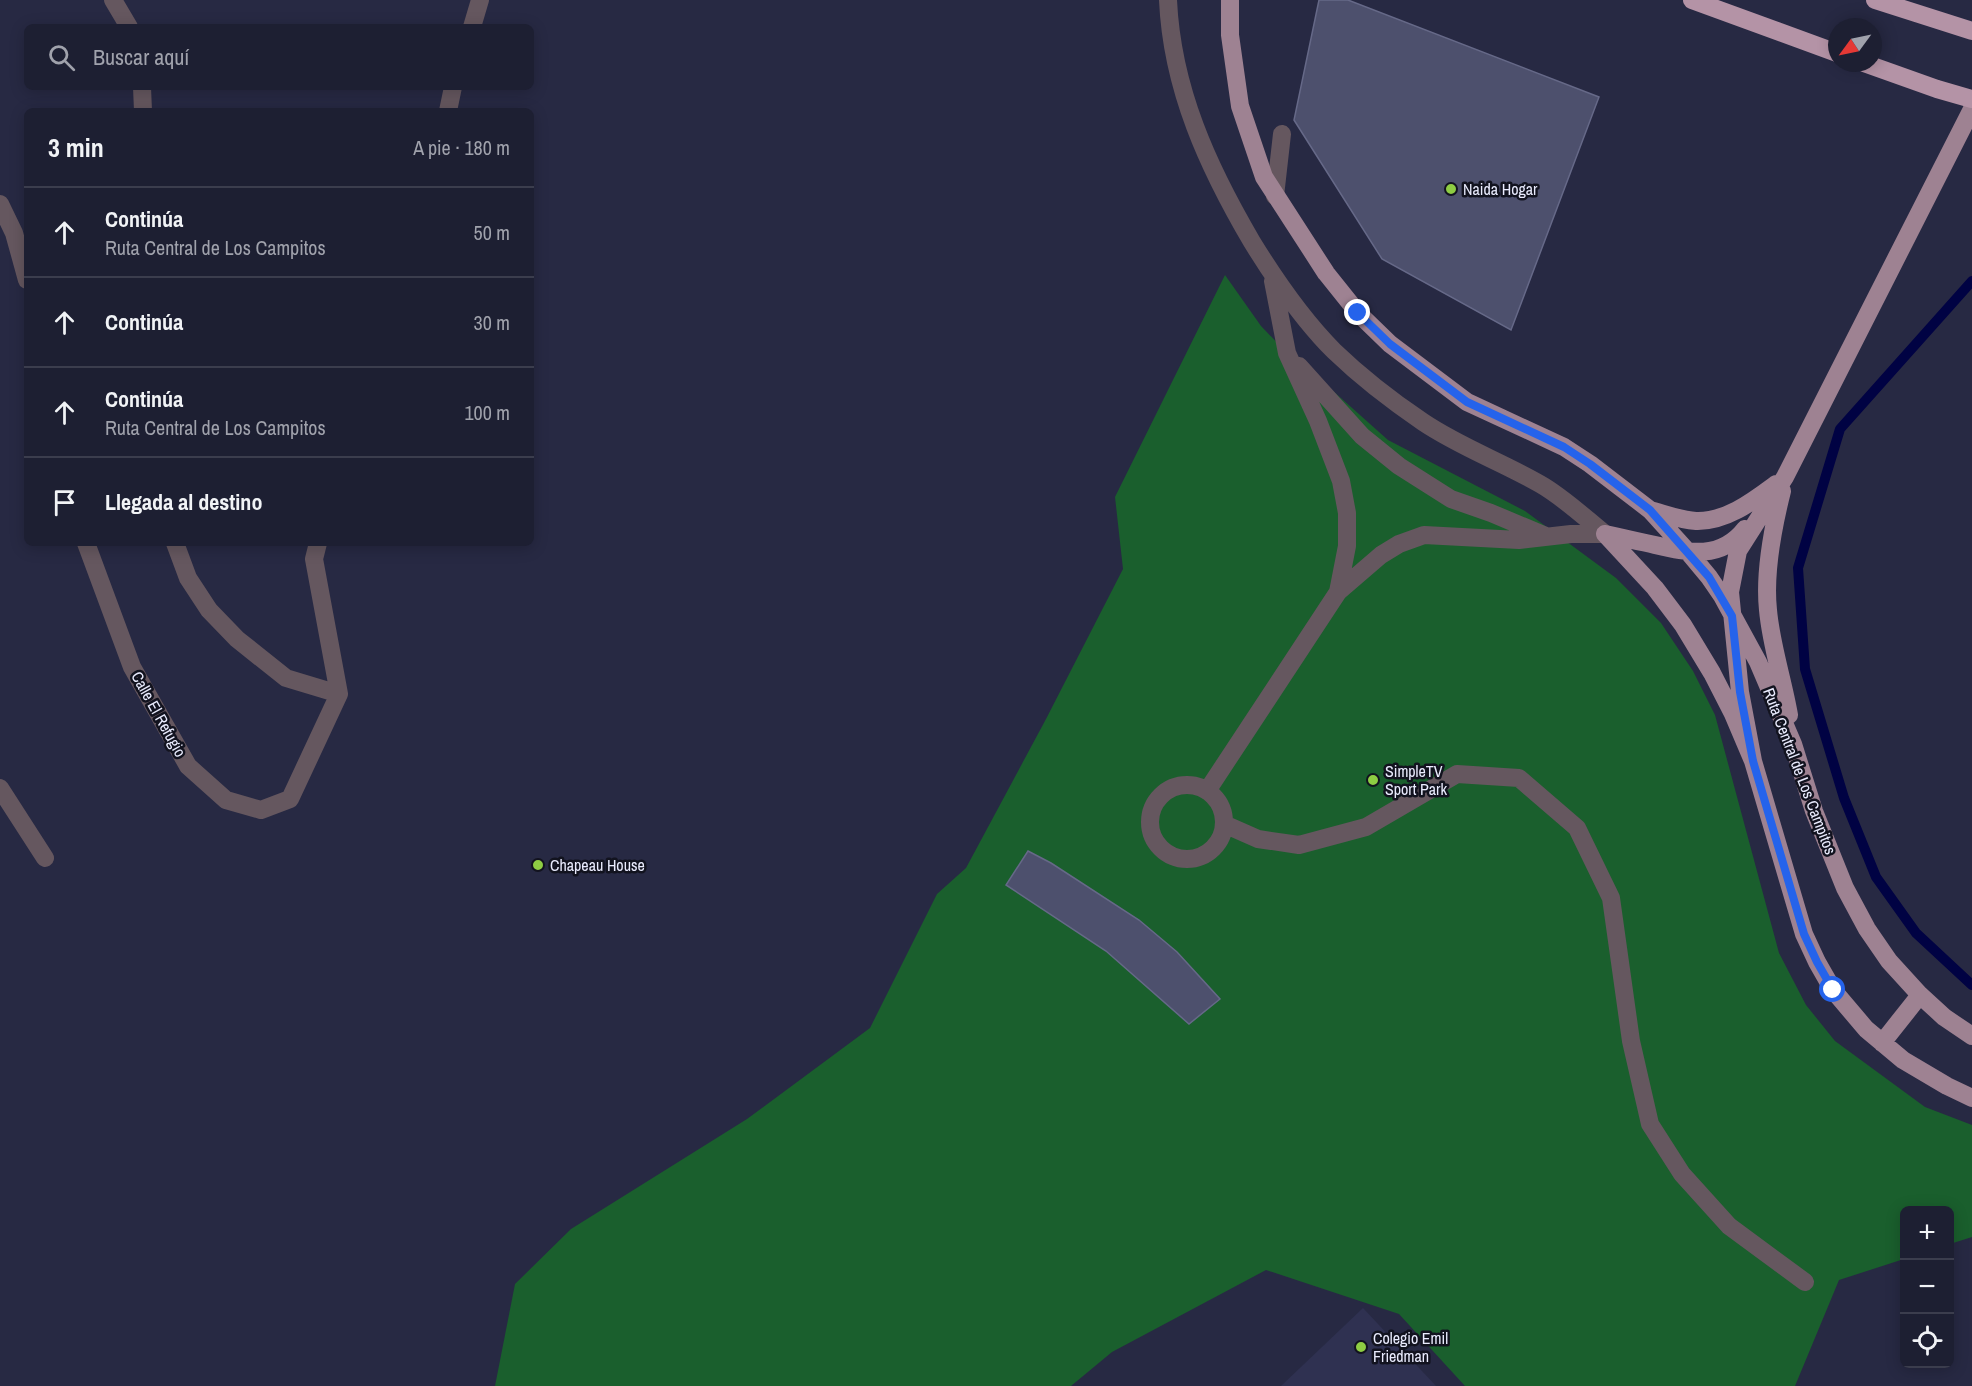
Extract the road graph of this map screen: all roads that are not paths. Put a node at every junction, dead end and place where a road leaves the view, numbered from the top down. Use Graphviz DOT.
graph roads {
  1 [pos="113,0"];
  2 [pos="480,0"];
  3 [pos="1168,0"];
  4 [pos="1230,0"];
  5 [pos="1692,0"];
  6 [pos="1875,0"];
  7 [pos="127,24"];
  8 [pos="473,24"];
  9 [pos="1972,31"];
  10 [pos="1828,50"];
  11 [pos="1882,69"];
  12 [pos="142,90"];
  13 [pos="452,90"];
  14 [pos="1972,99"];
  15 [pos="143,108"];
  16 [pos="449,108"];
  17 [pos="1972,109"];
  18 [pos="1282,134"];
  19 [pos="1275,196"];
  20 [pos="0,204"];
  21 [pos="24,269"];
  22 [pos="1272,275"];
  23 [pos="1287,353"];
  24 [pos="1785,477"];
  25 [pos="1650,510"];
  26 [pos="1605,534"];
  27 [pos="1547,537"];
  28 [pos="87,546"];
  29 [pos="176,546"];
  30 [pos="317,546"];
  31 [pos="1689,553"];
  32 [pos="1338,592"];
  33 [pos="1732,616"];
  34 [pos="339,694"];
  35 [pos="1793,744"];
  36 [pos="1753,761"];
  37 [pos="0,788"];
  38 [pos="1207,791"];
  39 [pos="1224,824"];
  40 [pos="45,858"];
  41 [pos="1920,995"];
  42 [pos="1972,1036"];
  43 [pos="1882,1043"];
  44 [pos="1972,1098"];
  45 [pos="1805,1282"];
  1 -- 7 [label="street"];
  2 -- 8 [label="street"];
  3 -- 22 [label="street"];
  4 -- 19 [label="main road, Ruta Central de Los Campitos"];
  5 -- 10 [label="highway"];
  6 -- 9 [label="highway"];
  11 -- 14 [label="highway"];
  12 -- 15 [label="street"];
  13 -- 16 [label="street"];
  17 -- 24 [label="main road"];
  18 -- 19 [label="street"];
  19 -- 25 [label="main road, Ruta Central de Los Campitos"];
  20 -- 21 [label="street"];
  22 -- 23 [label="street"];
  22 -- 26 [label="street"];
  23 -- 27 [label="street"];
  23 -- 32 [label="street"];
  24 -- 25 [label="main road"];
  24 -- 31 [label="main road"];
  24 -- 33 [label="main road"];
  24 -- 35 [label="main road"];
  25 -- 31 [label="main road, Ruta Central de Los Campitos"];
  26 -- 27 [label="street"];
  26 -- 31 [label="main road"];
  26 -- 36 [label="main road"];
  27 -- 32 [label="street"];
  28 -- 34 [label="street, Calle El Refugio"];
  29 -- 34 [label="street"];
  30 -- 34 [label="street"];
  31 -- 33 [label="main road, Ruta Central de Los Campitos"];
  32 -- 38 [label="street"];
  33 -- 35 [label="main road, Ruta Central de Los Campitos"];
  33 -- 36 [label="main road"];
  35 -- 41 [label="main road, Ruta Central de Los Campitos"];
  36 -- 43 [label="main road"];
  37 -- 40 [label="street"];
  38 -- 39 [label="street"];
  38 -- 39 [label="street"];
  39 -- 45 [label="street"];
  41 -- 42 [label="main road, Ruta Central de Los Campitos"];
  41 -- 43 [label="main road"];
  43 -- 44 [label="main road"];
}
